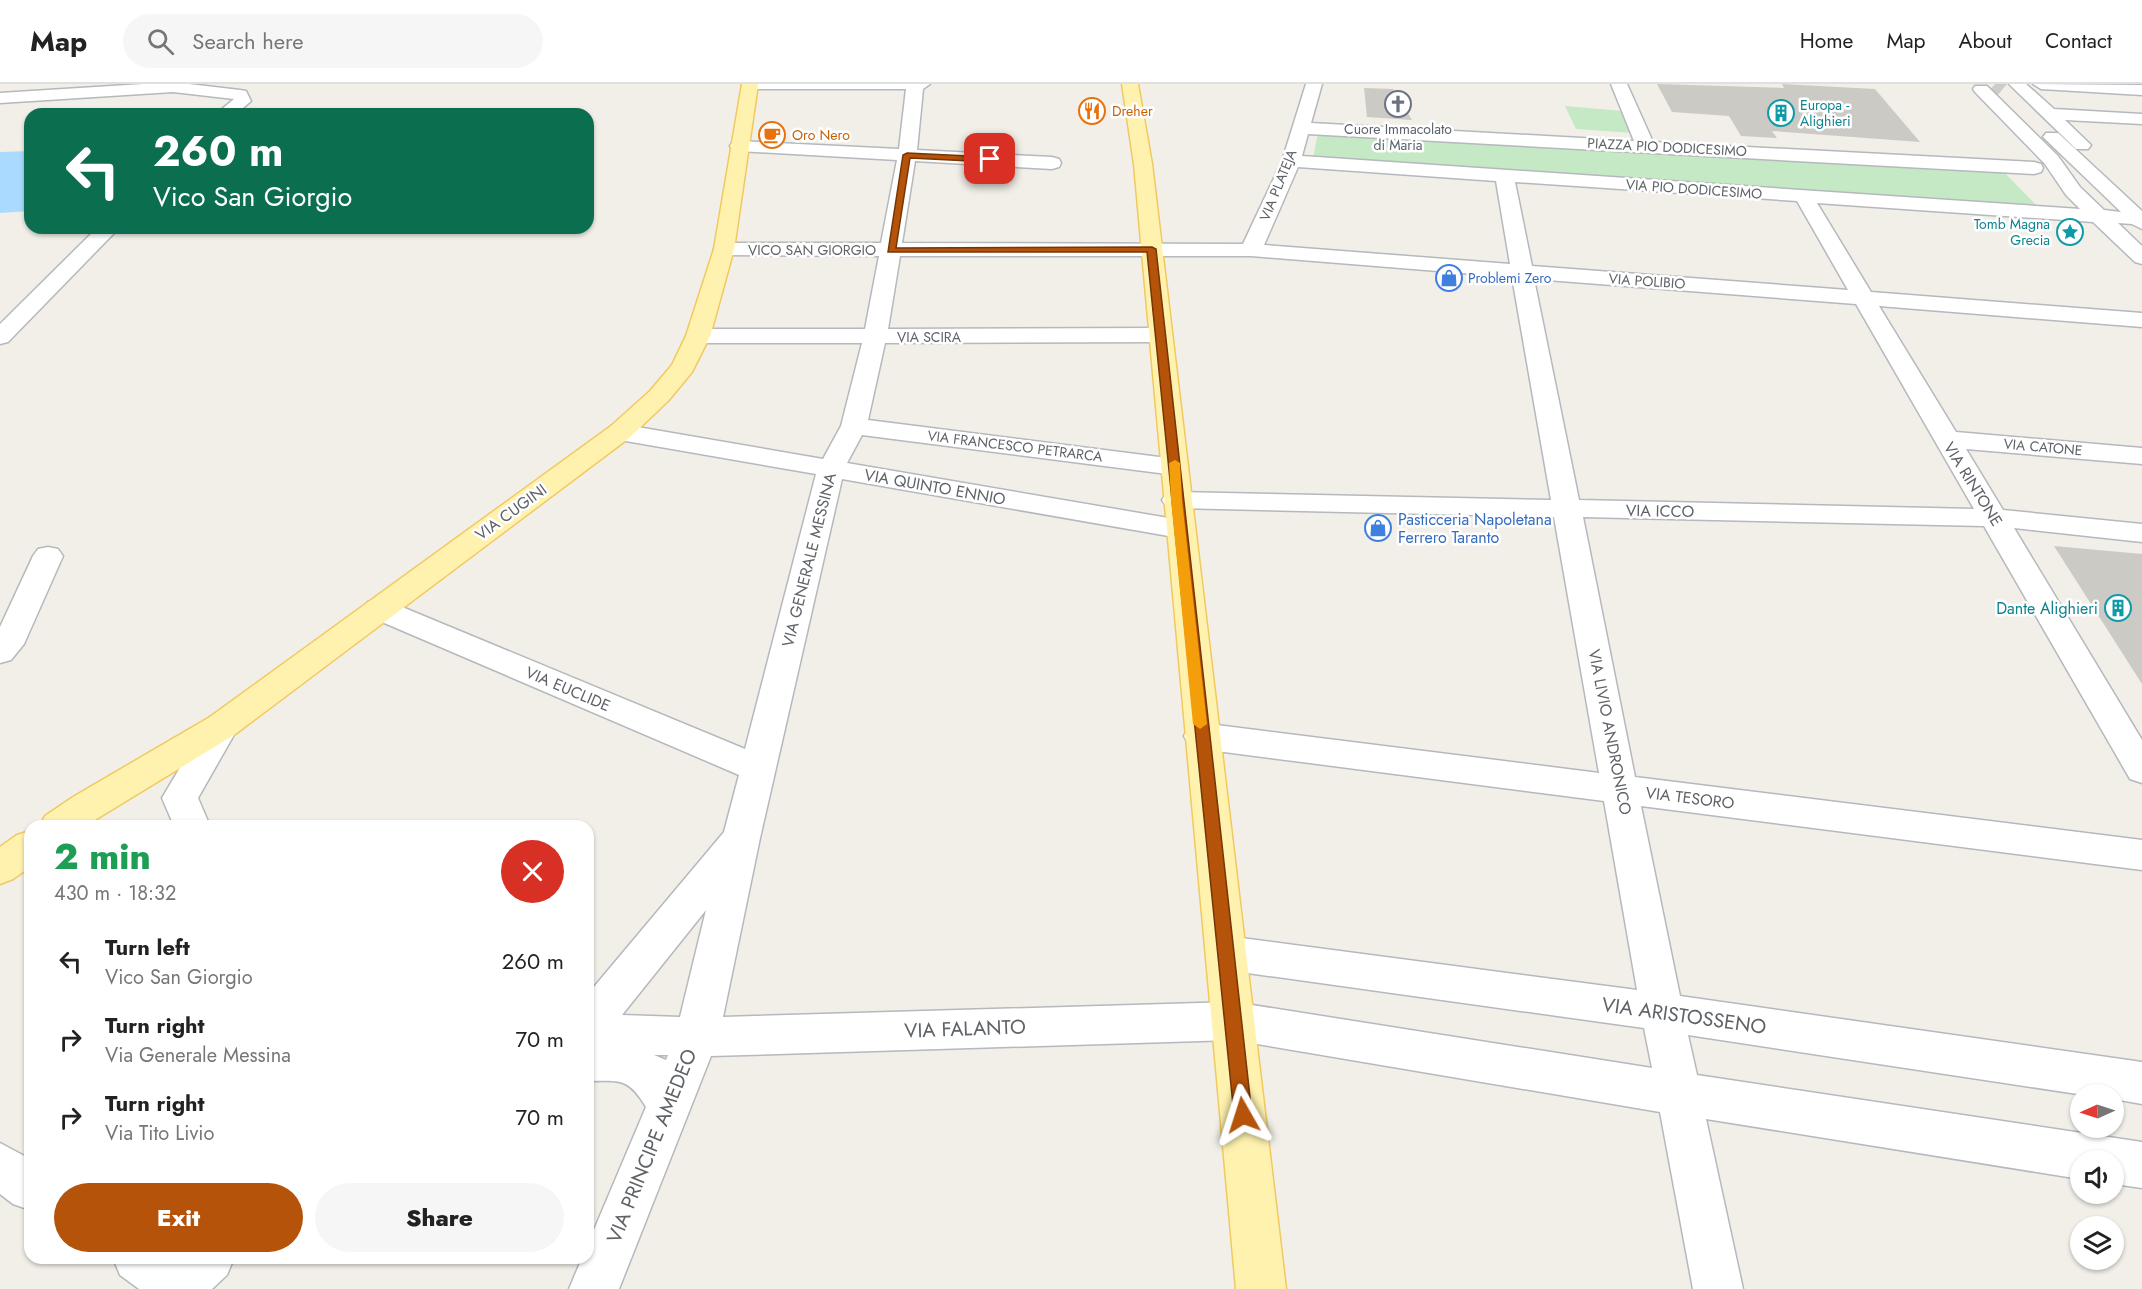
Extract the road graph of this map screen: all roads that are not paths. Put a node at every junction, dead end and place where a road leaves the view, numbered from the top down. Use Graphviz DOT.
graph roads {
  1 [pos="750,84"];
  2 [pos="915,84"];
  3 [pos="922,84"];
  4 [pos="1130,84"];
  5 [pos="1314,84"];
  6 [pos="1619,84"];
  7 [pos="2042,84"];
  8 [pos="2009,87"];
  9 [pos="2142,90"];
  10 [pos="0,98"];
  11 [pos="233,108"];
  12 [pos="2050,114"];
  13 [pos="2142,119"];
  14 [pos="1299,128"];
  15 [pos="1645,145"];
  16 [pos="740,146"];
  17 [pos="907,155"];
  18 [pos="1291,161"];
  19 [pos="1052,163"];
  20 [pos="2034,168"];
  21 [pos="1504,175"];
  22 [pos="2073,191"];
  23 [pos="1804,197"];
  24 [pos="2135,211"];
  25 [pos="2098,215"];
  26 [pos="103,234"];
  27 [pos="724,249"];
  28 [pos="1152,249"];
  29 [pos="891,250"];
  30 [pos="1251,250"];
  31 [pos="2142,258"];
  32 [pos="1522,273"];
  33 [pos="1862,297"];
  34 [pos="2142,320"];
  35 [pos="1160,335"];
  36 [pos="698,336"];
  37 [pos="875,337"];
  38 [pos="0,338"];
  39 [pos="854,426"];
  40 [pos="620,432"];
  41 [pos="1945,439"];
  42 [pos="2142,456"];
  43 [pos="831,469"];
  44 [pos="1177,498"];
  45 [pos="1568,508"];
  46 [pos="1996,518"];
  47 [pos="2142,533"];
  48 [pos="48,556"];
  49 [pos="379,609"];
  50 [pos="0,652"];
  51 [pos="222,726"];
  52 [pos="1202,736"];
  53 [pos="758,769"];
  54 [pos="2142,770"];
  55 [pos="1621,789"];
  56 [pos="72,817"];
  57 [pos="189,820"];
  58 [pos="741,838"];
  59 [pos="24,850"];
  60 [pos="2142,855"];
  61 [pos="0,868"];
  62 [pos="1226,953"];
  63 [pos="1662,1012"];
  64 [pos="594,1018"];
  65 [pos="1233,1021"];
  66 [pos="594,1033"];
  67 [pos="697,1037"];
  68 [pos="594,1061"];
  69 [pos="2142,1083"];
  70 [pos="1680,1094"];
  71 [pos="669,1104"];
  72 [pos="2070,1154"];
  73 [pos="2124,1163"];
  74 [pos="0,1166"];
  75 [pos="2142,1166"];
  76 [pos="24,1182"];
  77 [pos="152,1264"];
  78 [pos="188,1278"];
  79 [pos="594,1289"];
  80 [pos="1261,1289"];
  81 [pos="1718,1289"];
  1 -- 2 [label="street"];
  1 -- 16 [label="main road, VIA CUGINI"];
  2 -- 3 [label="street"];
  2 -- 17 [label="street, VIA GENERALE MESSINA"];
  4 -- 28 [label="main road"];
  5 -- 14 [label="street, VIA PLATEJA"];
  6 -- 15 [label="street"];
  7 -- 9 [label="street"];
  8 -- 12 [label="street"];
  8 -- 24 [label="street"];
  10 -- 11 [label="street"];
  12 -- 13 [label="street"];
  12 -- 24 [label="street"];
  14 -- 15 [label="street, PIAZZA PIO DODICESIMO"];
  14 -- 18 [label="street, VIA PLATEJA"];
  15 -- 20 [label="street, PIAZZA PIO DODICESIMO"];
  16 -- 17 [label="street"];
  16 -- 27 [label="main road, VIA CUGINI"];
  17 -- 19 [label="street"];
  17 -- 29 [label="street, VIA GENERALE MESSINA"];
  18 -- 21 [label="street, VIA PIO DODICESIMO"];
  18 -- 30 [label="street, VIA PLATEJA"];
  20 -- 22 [label="street"];
  20 -- 22 [label="street"];
  21 -- 23 [label="street, VIA PIO DODICESIMO"];
  21 -- 32 [label="street, VIA LIVIO ANDRONICO"];
  22 -- 25 [label="street"];
  23 -- 25 [label="street, VIA PIO DODICESIMO"];
  23 -- 33 [label="street, VIA RINTONE"];
  24 -- 25 [label="street, VIA PIO DODICESIMO"];
  25 -- 31 [label="street"];
  26 -- 38 [label="street"];
  27 -- 29 [label="street, VICO SAN GIORGIO"];
  27 -- 36 [label="main road, VIA CUGINI"];
  28 -- 29 [label="street, VICO SAN GIORGIO"];
  28 -- 30 [label="street, VIA POLIBIO"];
  28 -- 35 [label="main road"];
  29 -- 37 [label="street, VIA GENERALE MESSINA"];
  30 -- 32 [label="street, VIA POLIBIO"];
  32 -- 33 [label="street, VIA POLIBIO"];
  32 -- 45 [label="street, VIA LIVIO ANDRONICO"];
  33 -- 34 [label="street, VIA POLIBIO"];
  33 -- 41 [label="street, VIA RINTONE"];
  35 -- 37 [label="street, VIA SCIRA"];
  35 -- 44 [label="main road"];
  36 -- 37 [label="street, VIA SCIRA"];
  36 -- 40 [label="main road, VIA CUGINI"];
  37 -- 39 [label="street, VIA GENERALE MESSINA"];
  39 -- 43 [label="street, VIA GENERALE MESSINA"];
  39 -- 44 [label="street, VIA FRANCESCO PETRARCA"];
  40 -- 43 [label="street, VIA QUINTO ENNIO"];
  40 -- 49 [label="main road, VIA CUGINI"];
  41 -- 42 [label="street, VIA CATONE"];
  41 -- 46 [label="street, VIA RINTONE"];
  43 -- 44 [label="street, VIA QUINTO ENNIO"];
  43 -- 53 [label="street, VIA GENERALE MESSINA"];
  44 -- 45 [label="street, VIA ICCO"];
  44 -- 52 [label="main road"];
  45 -- 46 [label="street, VIA ICCO"];
  45 -- 55 [label="street, VIA LIVIO ANDRONICO"];
  46 -- 47 [label="street, VIA ICCO"];
  46 -- 54 [label="street, VIA RINTONE"];
  48 -- 50 [label="street"];
  49 -- 51 [label="main road, VIA CUGINI"];
  49 -- 53 [label="street, VIA EUCLIDE"];
  51 -- 56 [label="main road, VIA CUGINI"];
  51 -- 57 [label="street"];
  52 -- 55 [label="street, VIA TESORO"];
  52 -- 62 [label="main road"];
  53 -- 58 [label="street, VIA GENERALE MESSINA"];
  55 -- 60 [label="street, VIA TESORO"];
  55 -- 63 [label="street, VIA LIVIO ANDRONICO"];
  58 -- 64 [label="street"];
  58 -- 67 [label="street, VIA GENERALE MESSINA"];
  59 -- 61 [label="main road"];
  62 -- 63 [label="street, VIA ARISTOSSENO"];
  62 -- 65 [label="main road"];
  63 -- 69 [label="street, VIA ARISTOSSENO"];
  63 -- 70 [label="street, VIA LIVIO ANDRONICO"];
  65 -- 67 [label="street, VIA FALANTO"];
  65 -- 70 [label="street"];
  65 -- 80 [label="main road"];
  66 -- 67 [label="street, VIA FALANTO"];
  67 -- 71 [label="street, VIA PRINCIPE AMEDEO"];
  68 -- 71 [label="street"];
  70 -- 72 [label="street"];
  70 -- 81 [label="street, VIA LIVIO ANDRONICO"];
  71 -- 79 [label="street, VIA PRINCIPE AMEDEO"];
  73 -- 75 [label="street"];
  74 -- 76 [label="street"];
  77 -- 78 [label="street"];
}
